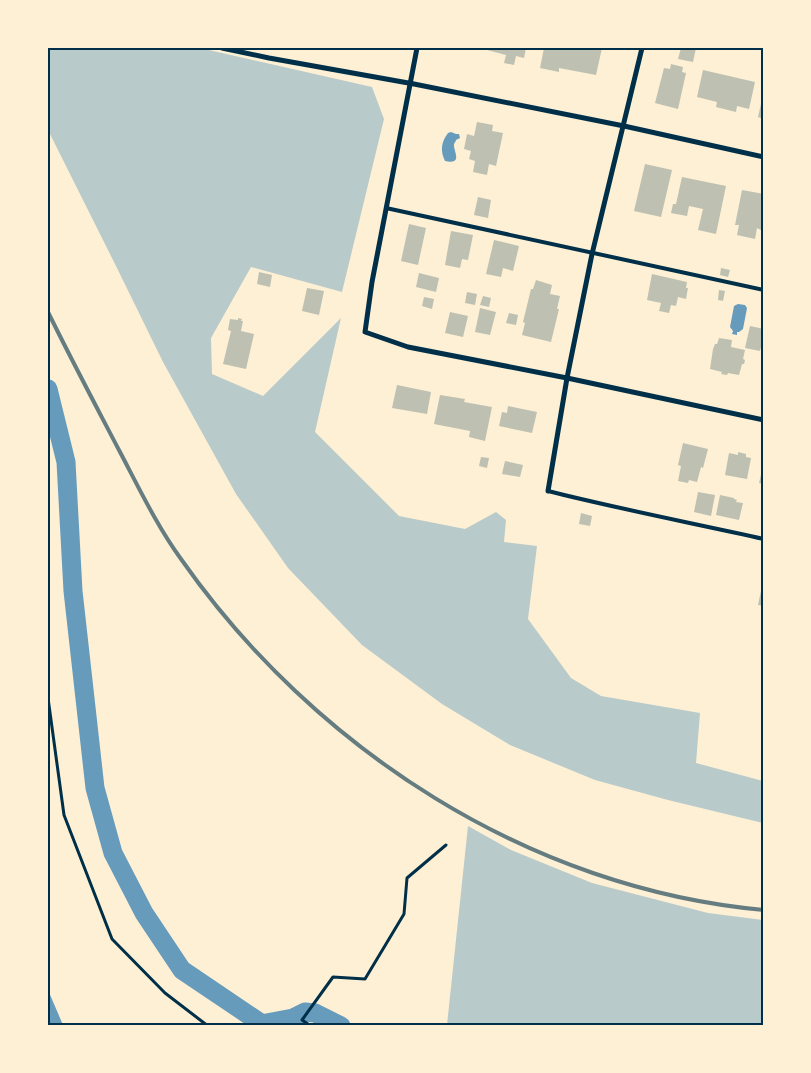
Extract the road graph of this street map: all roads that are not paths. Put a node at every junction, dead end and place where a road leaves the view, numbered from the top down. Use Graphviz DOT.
graph roads {
  1 [pos="222,48"];
  2 [pos="417,48"];
  3 [pos="642,48"];
  4 [pos="410,84"];
  5 [pos="624,126"];
  6 [pos="764,157"];
  7 [pos="386,208"];
  8 [pos="592,254"];
  9 [pos="764,290"];
  10 [pos="567,378"];
  11 [pos="764,420"];
  12 [pos="548,491"];
  13 [pos="764,539"];
  1 -- 4 [label="street"];
  2 -- 4 [label="street"];
  3 -- 5 [label="street"];
  4 -- 5 [label="street"];
  4 -- 7 [label="street"];
  5 -- 6 [label="street"];
  5 -- 8 [label="street"];
  7 -- 8 [label="lane"];
  7 -- 10 [label="street"];
  8 -- 9 [label="lane"];
  8 -- 10 [label="street"];
  10 -- 11 [label="street"];
  10 -- 12 [label="street"];
  12 -- 13 [label="lane"];
}
